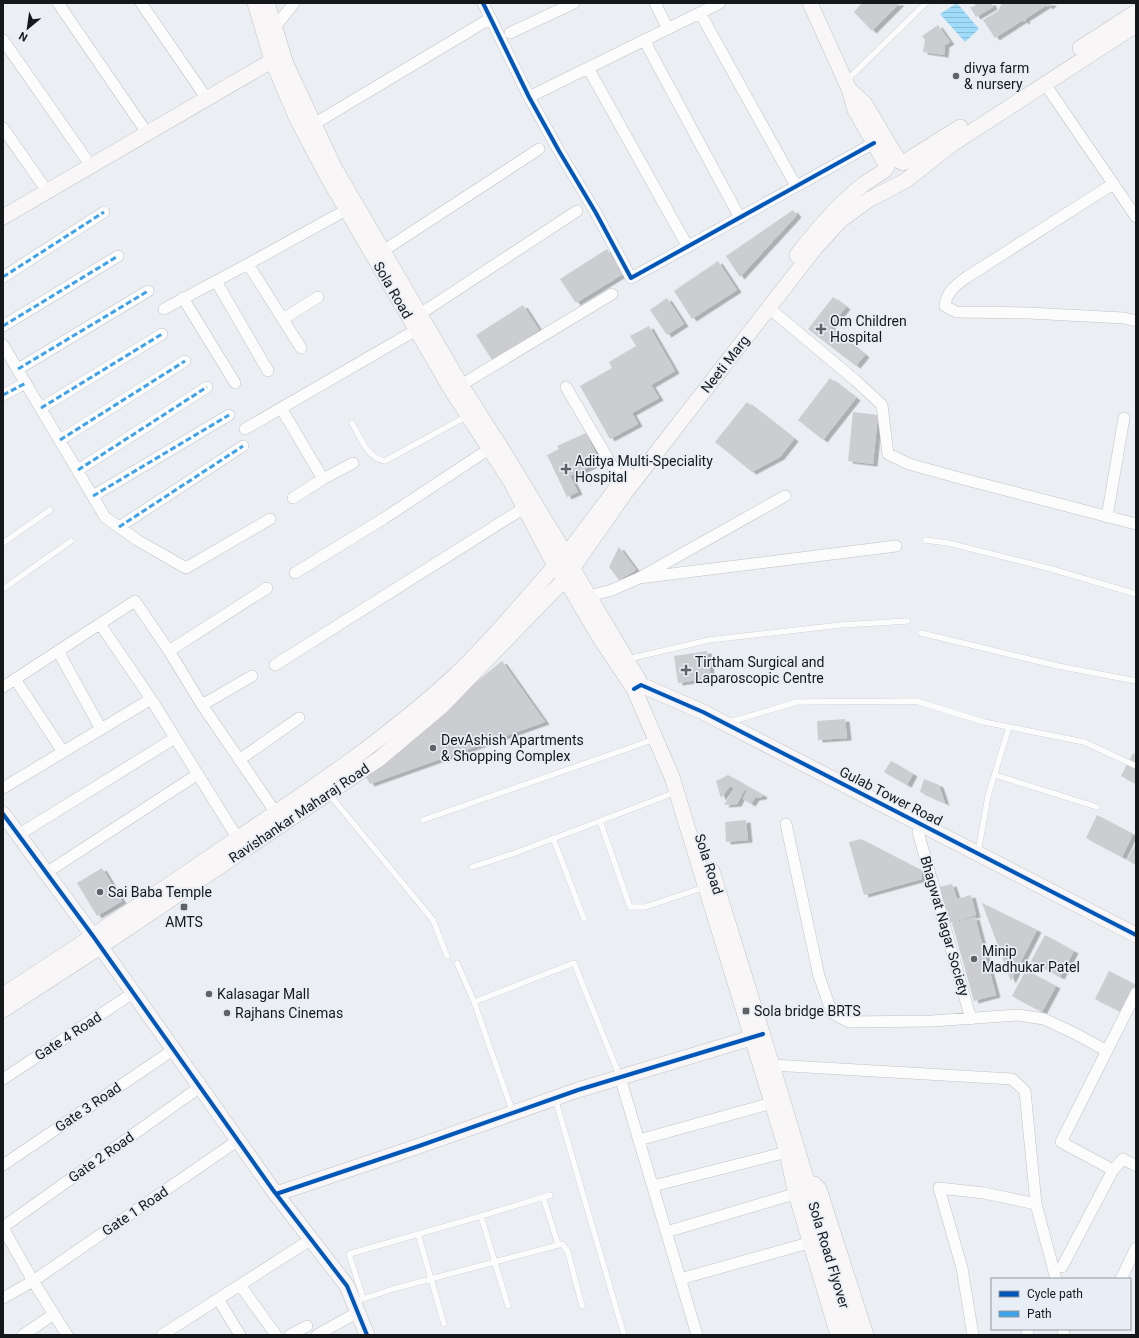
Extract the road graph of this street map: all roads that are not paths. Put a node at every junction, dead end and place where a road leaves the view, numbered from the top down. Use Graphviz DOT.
graph roads {
  1 [pos="58,3"];
  2 [pos="141,3"];
  3 [pos="255,3"];
  4 [pos="267,3"];
  5 [pos="294,3"];
  6 [pos="483,3"];
  7 [pos="574,3"];
  8 [pos="655,3"];
  9 [pos="720,3"];
  10 [pos="810,3"];
  11 [pos="926,3"];
  12 [pos="1136,12"];
  13 [pos="700,13"];
  14 [pos="491,18"];
  15 [pos="1136,25"];
  16 [pos="275,27"];
  17 [pos="668,29"];
  18 [pos="510,33"];
  19 [pos="3,40"];
  20 [pos="644,40"];
  21 [pos="278,57"];
  22 [pos="588,68"];
  23 [pos="1046,84"];
  24 [pos="847,85"];
  25 [pos="529,97"];
  26 [pos="207,98"];
  27 [pos="314,124"];
  28 [pos="3,128"];
  29 [pos="147,133"];
  30 [pos="874,143"];
  31 [pos="539,149"];
  32 [pos="894,165"];
  33 [pos="91,166"];
  34 [pos="903,182"];
  35 [pos="1113,184"];
  36 [pos="796,186"];
  37 [pos="47,192"];
  38 [pos="346,210"];
  39 [pos="577,211"];
  40 [pos="104,212"];
  41 [pos="3,217"];
  42 [pos="1136,217"];
  43 [pos="740,218"];
  44 [pos="688,246"];
  45 [pos="383,251"];
  46 [pos="118,256"];
  47 [pos="248,264"];
  48 [pos="3,277"];
  49 [pos="216,281"];
  50 [pos="148,291"];
  51 [pos="612,294"];
  52 [pos="318,297"];
  53 [pos="183,298"];
  54 [pos="768,308"];
  55 [pos="164,309"];
  56 [pos="420,314"];
  57 [pos="283,319"];
  58 [pos="1136,320"];
  59 [pos="3,326"];
  60 [pos="416,330"];
  61 [pos="162,334"];
  62 [pos="3,345"];
  63 [pos="301,348"];
  64 [pos="185,361"];
  65 [pos="18,369"];
  66 [pos="268,371"];
  67 [pos="26,383"];
  68 [pos="235,383"];
  69 [pos="461,385"];
  70 [pos="207,387"];
  71 [pos="566,387"];
  72 [pos="3,395"];
  73 [pos="40,408"];
  74 [pos="281,408"];
  75 [pos="229,415"];
  76 [pos="468,415"];
  77 [pos="1124,418"];
  78 [pos="352,423"];
  79 [pos="246,429"];
  80 [pos="60,440"];
  81 [pos="243,446"];
  82 [pos="489,449"];
  83 [pos="353,463"];
  84 [pos="78,470"];
  85 [pos="323,479"];
  86 [pos="621,481"];
  87 [pos="93,496"];
  88 [pos="785,496"];
  89 [pos="293,498"];
  90 [pos="524,508"];
  91 [pos="50,510"];
  92 [pos="1107,516"];
  93 [pos="270,519"];
  94 [pos="1136,524"];
  95 [pos="119,527"];
  96 [pos="925,540"];
  97 [pos="70,541"];
  98 [pos="3,543"];
  99 [pos="896,546"];
  100 [pos="566,555"];
  101 [pos="555,566"];
  102 [pos="295,573"];
  103 [pos="569,574"];
  104 [pos="639,578"];
  105 [pos="267,588"];
  106 [pos="3,589"];
  107 [pos="1136,594"];
  108 [pos="589,596"];
  109 [pos="908,621"];
  110 [pos="100,624"];
  111 [pos="921,633"];
  112 [pos="58,651"];
  113 [pos="169,651"];
  114 [pos="627,659"];
  115 [pos="275,665"];
  116 [pos="252,676"];
  117 [pos="15,679"];
  118 [pos="1136,681"];
  119 [pos="3,687"];
  120 [pos="640,693"];
  121 [pos="150,699"];
  122 [pos="202,705"];
  123 [pos="299,718"];
  124 [pos="724,723"];
  125 [pos="1010,727"];
  126 [pos="101,729"];
  127 [pos="175,738"];
  128 [pos="655,739"];
  129 [pos="63,752"];
  130 [pos="239,760"];
  131 [pos="1136,766"];
  132 [pos="198,774"];
  133 [pos="994,775"];
  134 [pos="3,788"];
  135 [pos="677,792"];
  136 [pos="329,793"];
  137 [pos="1097,807"];
  138 [pos="276,813"];
  139 [pos="3,814"];
  140 [pos="423,820"];
  141 [pos="600,821"];
  142 [pos="786,824"];
  143 [pos="918,832"];
  144 [pos="18,835"];
  145 [pos="238,838"];
  146 [pos="553,838"];
  147 [pos="978,854"];
  148 [pos="472,866"];
  149 [pos="46,872"];
  150 [pos="706,887"];
  151 [pos="584,919"];
  152 [pos="1136,935"];
  153 [pos="97,941"];
  154 [pos="1136,945"];
  155 [pos="446,956"];
  156 [pos="458,963"];
  157 [pos="133,993"];
  158 [pos="1136,993"];
  159 [pos="3,995"];
  160 [pos="474,1002"];
  161 [pos="3,1010"];
  162 [pos="971,1019"];
  163 [pos="757,1036"];
  164 [pos="173,1050"];
  165 [pos="1107,1051"];
  166 [pos="772,1065"];
  167 [pos="620,1077"];
  168 [pos="3,1078"];
  169 [pos="200,1087"];
  170 [pos="555,1098"];
  171 [pos="772,1103"];
  172 [pos="513,1113"];
  173 [pos="639,1140"];
  174 [pos="238,1141"];
  175 [pos="787,1152"];
  176 [pos="3,1165"];
  177 [pos="1136,1166"];
  178 [pos="1113,1170"];
  179 [pos="653,1186"];
  180 [pos="798,1186"];
  181 [pos="276,1194"];
  182 [pos="550,1195"];
  183 [pos="543,1197"];
  184 [pos="1036,1204"];
  185 [pos="481,1216"];
  186 [pos="3,1228"];
  187 [pos="666,1232"];
  188 [pos="418,1234"];
  189 [pos="310,1240"];
  190 [pos="558,1244"];
  191 [pos="805,1244"];
  192 [pos="1136,1248"];
  193 [pos="495,1261"];
  194 [pos="1062,1267"];
  195 [pos="1056,1278"];
  196 [pos="1121,1278"];
  197 [pos="431,1279"];
  198 [pos="680,1279"];
  199 [pos="33,1281"];
  200 [pos="240,1285"];
  201 [pos="3,1298"];
  202 [pos="218,1299"];
  203 [pos="359,1304"];
  204 [pos="508,1306"];
  205 [pos="582,1306"];
  206 [pos="54,1314"];
  207 [pos="444,1324"];
  208 [pos="306,1326"];
  209 [pos="164,1334"];
  210 [pos="23,1335"];
  211 [pos="67,1335"];
  212 [pos="240,1335"];
  213 [pos="276,1335"];
  214 [pos="290,1335"];
  215 [pos="317,1335"];
  216 [pos="367,1335"];
  217 [pos="624,1335"];
  218 [pos="697,1335"];
  219 [pos="833,1335"];
  220 [pos="838,1335"];
  221 [pos="853,1335"];
  222 [pos="866,1335"];
  223 [pos="973,1335"];
  1 -- 29 [label="street"];
  2 -- 26 [label="street"];
  3 -- 21 [label="main road, Sola Road"];
  4 -- 16 [label="main road, Sola Road"];
  5 -- 16 [label="street"];
  6 -- 14 [label="street"];
  7 -- 18 [label="street"];
  8 -- 17 [label="street"];
  9 -- 13 [label="street"];
  10 -- 24 [label="main road"];
  11 -- 24 [label="lane"];
  12 -- 32 [label="main road, Ravishankar Maharaj Road"];
  13 -- 17 [label="street"];
  13 -- 36 [label="street"];
  14 -- 25 [label="street"];
  14 -- 27 [label="street"];
  15 -- 23 [label="main road, Neeti Marg"];
  16 -- 21 [label="main road, Sola Road"];
  17 -- 20 [label="street"];
  19 -- 33 [label="street"];
  20 -- 22 [label="street"];
  20 -- 43 [label="street"];
  21 -- 26 [label="main road"];
  21 -- 27 [label="main road, Sola Road"];
  21 -- 38 [label="main road, Sola Road"];
  22 -- 25 [label="street"];
  22 -- 44 [label="street"];
  23 -- 34 [label="main road, Neeti Marg"];
  23 -- 35 [label="street"];
  24 -- 30 [label="main road"];
  24 -- 32 [label="main road"];
  25 -- 44 [label="street"];
  26 -- 29 [label="main road"];
  27 -- 45 [label="main road, Sola Road"];
  28 -- 37 [label="street"];
  29 -- 33 [label="main road"];
  30 -- 32 [label="main road"];
  30 -- 36 [label="street"];
  31 -- 45 [label="street"];
  32 -- 34 [label="main road"];
  32 -- 34 [label="main road"];
  32 -- 86 [label="main road, Ravishankar Maharaj Road"];
  33 -- 37 [label="main road"];
  34 -- 54 [label="main road, Neeti Marg"];
  35 -- 42 [label="street"];
  35 -- 58 [label="street"];
  36 -- 43 [label="street"];
  37 -- 41 [label="main road"];
  38 -- 47 [label="street"];
  38 -- 60 [label="main road, Sola Road"];
  39 -- 56 [label="street"];
  40 -- 48 [label="street"];
  43 -- 44 [label="street"];
  45 -- 56 [label="main road, Sola Road"];
  46 -- 59 [label="street"];
  47 -- 49 [label="street"];
  47 -- 57 [label="street"];
  49 -- 53 [label="street"];
  49 -- 66 [label="street"];
  50 -- 65 [label="street"];
  51 -- 69 [label="street"];
  52 -- 57 [label="street"];
  53 -- 55 [label="street"];
  53 -- 68 [label="street"];
  54 -- 92 [label="street"];
  54 -- 103 [label="main road, Neeti Marg"];
  56 -- 69 [label="main road, Sola Road"];
  57 -- 63 [label="street"];
  60 -- 74 [label="street"];
  60 -- 76 [label="main road, Sola Road"];
  61 -- 73 [label="street"];
  62 -- 65 [label="street"];
  64 -- 80 [label="street"];
  65 -- 67 [label="street"];
  67 -- 72 [label="street"];
  67 -- 73 [label="street"];
  69 -- 100 [label="main road, Sola Road"];
  70 -- 84 [label="street"];
  71 -- 86 [label="street"];
  73 -- 80 [label="street"];
  74 -- 79 [label="street"];
  74 -- 85 [label="street"];
  75 -- 87 [label="street"];
  76 -- 78 [label="lane"];
  76 -- 82 [label="main road, Sola Road"];
  77 -- 92 [label="street"];
  80 -- 84 [label="street"];
  81 -- 95 [label="street"];
  82 -- 90 [label="main road, Sola Road"];
  82 -- 102 [label="street"];
  83 -- 85 [label="street"];
  84 -- 87 [label="street"];
  85 -- 89 [label="street"];
  86 -- 100 [label="main road, Ravishankar Maharaj Road"];
  87 -- 95 [label="street"];
  88 -- 104 [label="street"];
  90 -- 101 [label="main road, Sola Road"];
  90 -- 115 [label="street"];
  91 -- 98 [label="lane"];
  92 -- 94 [label="street"];
  93 -- 95 [label="street"];
  96 -- 107 [label="lane"];
  97 -- 106 [label="lane"];
  99 -- 104 [label="street"];
  100 -- 101 [label="main road, Ravishankar Maharaj Road"];
  100 -- 103 [label="main road, Sola Road"];
  101 -- 103 [label="main road, Sola Road"];
  101 -- 138 [label="main road, Ravishankar Maharaj Road"];
  103 -- 108 [label="main road, Sola Road"];
  103 -- 120 [label="main road, Sola Road"];
  103 -- 136 [label="main road, Ravishankar Maharaj Road"];
  104 -- 108 [label="street"];
  105 -- 113 [label="street"];
  108 -- 114 [label="main road, Sola Road"];
  109 -- 114 [label="lane"];
  110 -- 112 [label="street"];
  110 -- 113 [label="street"];
  110 -- 121 [label="street"];
  111 -- 118 [label="lane"];
  112 -- 117 [label="street"];
  112 -- 126 [label="street"];
  113 -- 122 [label="street"];
  114 -- 120 [label="main road, Sola Road"];
  116 -- 122 [label="street"];
  117 -- 119 [label="street"];
  117 -- 129 [label="street"];
  120 -- 124 [label="main road, Gulab Tower Road"];
  120 -- 128 [label="main road, Sola Road"];
  120 -- 143 [label="main road"];
  120 -- 163 [label="main road, Sola Road"];
  121 -- 126 [label="street"];
  121 -- 127 [label="street"];
  122 -- 130 [label="street"];
  123 -- 130 [label="street"];
  124 -- 125 [label="lane"];
  124 -- 147 [label="main road, Gulab Tower Road"];
  125 -- 131 [label="lane"];
  125 -- 133 [label="lane"];
  126 -- 129 [label="street"];
  127 -- 132 [label="street"];
  127 -- 144 [label="street"];
  128 -- 135 [label="main road, Sola Road"];
  128 -- 140 [label="lane"];
  129 -- 134 [label="street"];
  130 -- 138 [label="street"];
  132 -- 145 [label="street"];
  132 -- 149 [label="street"];
  133 -- 137 [label="lane"];
  133 -- 147 [label="lane"];
  135 -- 141 [label="lane"];
  135 -- 150 [label="main road, Sola Road"];
  136 -- 153 [label="main road, Ravishankar Maharaj Road"];
  136 -- 155 [label="lane"];
  138 -- 145 [label="main road, Ravishankar Maharaj Road"];
  139 -- 144 [label="main road"];
  141 -- 146 [label="lane"];
  141 -- 150 [label="lane"];
  142 -- 162 [label="street"];
  143 -- 154 [label="main road"];
  143 -- 162 [label="street, Bhagwat Nagar Society"];
  144 -- 149 [label="main road"];
  145 -- 153 [label="main road, Ravishankar Maharaj Road"];
  146 -- 148 [label="lane"];
  146 -- 151 [label="lane"];
  147 -- 152 [label="main road, Gulab Tower Road"];
  149 -- 153 [label="main road"];
  150 -- 163 [label="main road, Sola Road"];
  153 -- 157 [label="main road"];
  153 -- 159 [label="main road, Ravishankar Maharaj Road"];
  153 -- 161 [label="main road, Ravishankar Maharaj Road"];
  156 -- 160 [label="lane"];
  157 -- 164 [label="main road"];
  157 -- 168 [label="street, Gate 4 Road"];
  158 -- 165 [label="street"];
  160 -- 167 [label="lane"];
  160 -- 172 [label="lane"];
  162 -- 165 [label="street"];
  163 -- 166 [label="main road, Sola Road"];
  163 -- 167 [label="main road"];
  163 -- 171 [label="main road, Sola Road"];
  164 -- 169 [label="main road"];
  164 -- 176 [label="street, Gate 3 Road"];
  165 -- 178 [label="street"];
  166 -- 180 [label="main road, Sola Road"];
  166 -- 184 [label="street"];
  167 -- 170 [label="main road"];
  167 -- 173 [label="street"];
  169 -- 174 [label="main road"];
  169 -- 186 [label="street, Gate 2 Road"];
  170 -- 172 [label="main road"];
  170 -- 217 [label="lane"];
  171 -- 173 [label="street"];
  171 -- 175 [label="main road, Sola Road"];
  172 -- 181 [label="main road"];
  173 -- 179 [label="street"];
  174 -- 181 [label="main road"];
  174 -- 199 [label="street, Gate 1 Road"];
  175 -- 179 [label="street"];
  175 -- 180 [label="main road, Sola Road"];
  177 -- 178 [label="street"];
  178 -- 194 [label="street"];
  179 -- 187 [label="street"];
  180 -- 187 [label="street"];
  180 -- 191 [label="main road"];
  180 -- 220 [label="main road, Sola Road Flyover"];
  180 -- 221 [label="main road, Sola Road Flyover"];
  180 -- 222 [label="main road"];
  181 -- 189 [label="main road"];
  182 -- 183 [label="lane"];
  183 -- 185 [label="lane"];
  183 -- 190 [label="lane"];
  184 -- 195 [label="street"];
  184 -- 223 [label="street"];
  185 -- 188 [label="lane"];
  185 -- 193 [label="lane"];
  186 -- 199 [label="street"];
  187 -- 198 [label="street"];
  188 -- 197 [label="lane"];
  188 -- 203 [label="lane"];
  189 -- 200 [label="street"];
  189 -- 203 [label="main road"];
  190 -- 193 [label="lane"];
  190 -- 205 [label="lane"];
  191 -- 198 [label="street"];
  191 -- 219 [label="main road"];
  192 -- 196 [label="street"];
  193 -- 197 [label="lane"];
  193 -- 204 [label="lane"];
  197 -- 203 [label="lane"];
  197 -- 207 [label="lane"];
  198 -- 218 [label="street"];
  199 -- 201 [label="street, Gate 1 Road"];
  199 -- 206 [label="street"];
  200 -- 202 [label="street"];
  200 -- 213 [label="street"];
  202 -- 209 [label="street"];
  202 -- 212 [label="street"];
  203 -- 215 [label="street"];
  203 -- 216 [label="main road"];
  206 -- 210 [label="street"];
  206 -- 211 [label="street"];
  208 -- 214 [label="street"];
}
